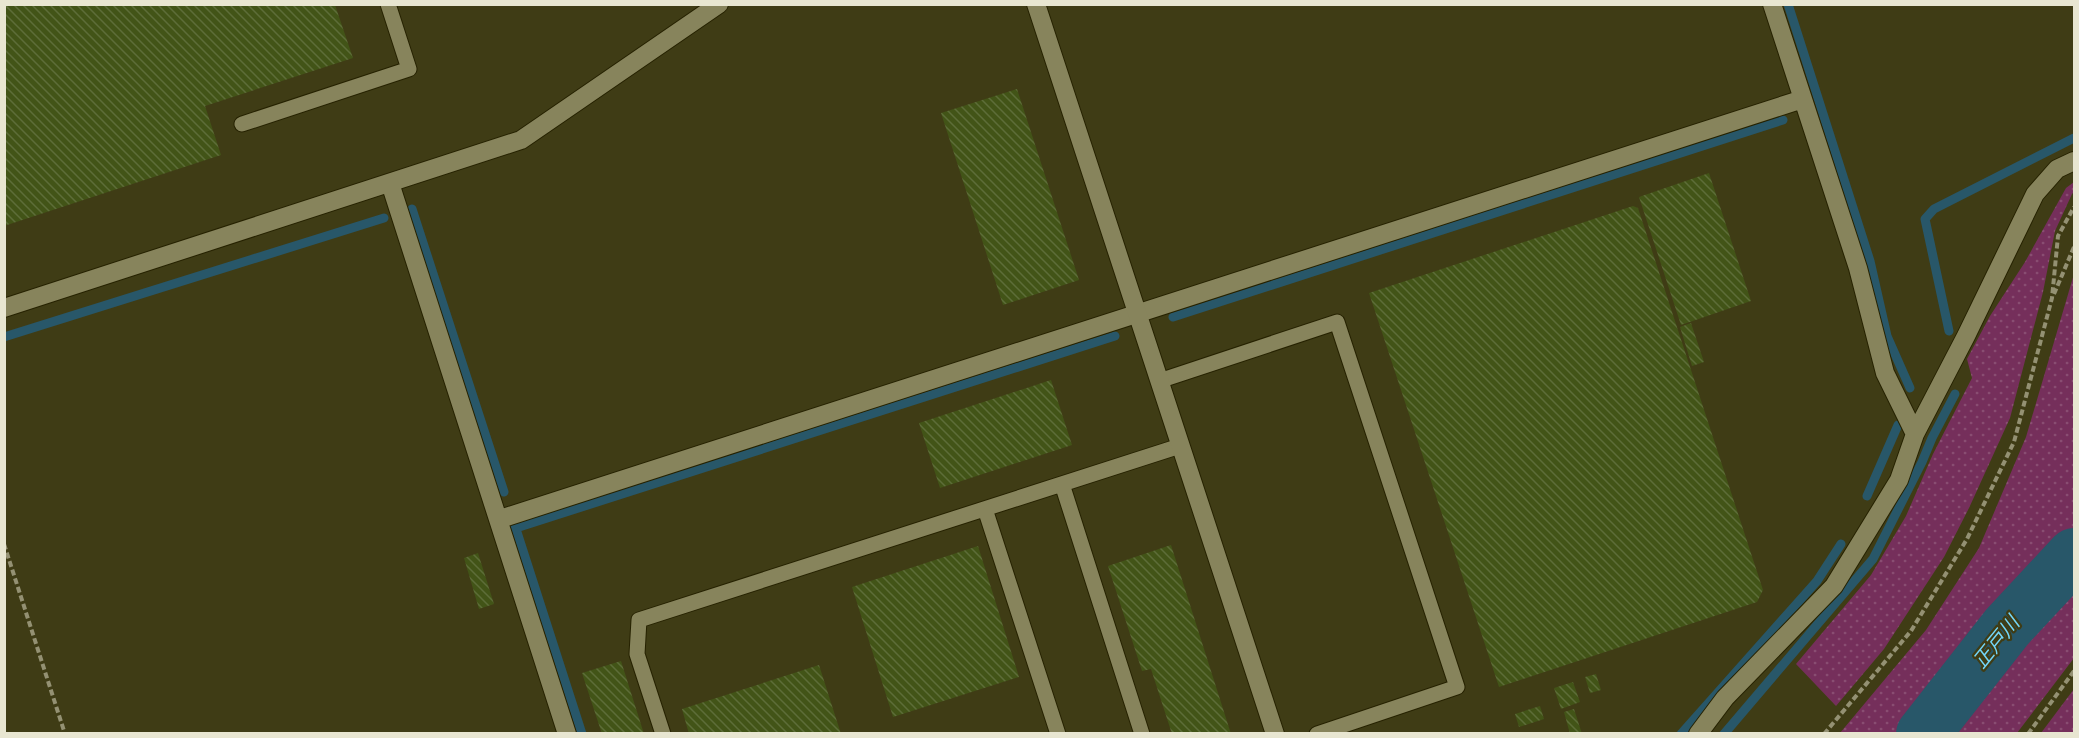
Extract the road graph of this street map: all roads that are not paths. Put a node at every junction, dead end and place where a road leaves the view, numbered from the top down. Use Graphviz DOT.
graph roads {
  1 [pos="388,4"];
  2 [pos="719,4"];
  3 [pos="1036,4"];
  4 [pos="1772,4"];
  5 [pos="1803,99"];
  6 [pos="242,124"];
  7 [pos="2074,161"];
  8 [pos="390,183"];
  9 [pos="4,308"];
  10 [pos="1138,315"];
  11 [pos="1159,381"];
  12 [pos="1915,434"];
  13 [pos="1180,446"];
  14 [pos="1062,484"];
  15 [pos="985,509"];
  16 [pos="500,519"];
  17 [pos="567,734"];
  18 [pos="663,734"];
  19 [pos="1058,734"];
  20 [pos="1142,734"];
  21 [pos="1275,734"];
  22 [pos="1317,734"];
  23 [pos="1698,734"];
  1 -- 6 [label="lane"];
  2 -- 8 [label="street"];
  3 -- 10 [label="street"];
  4 -- 5 [label="street"];
  5 -- 10 [label="street"];
  5 -- 12 [label="street"];
  7 -- 12 [label="street"];
  8 -- 9 [label="street"];
  8 -- 16 [label="street"];
  10 -- 11 [label="street"];
  10 -- 16 [label="street"];
  11 -- 13 [label="street"];
  11 -- 22 [label="lane"];
  12 -- 23 [label="street"];
  13 -- 14 [label="lane"];
  13 -- 21 [label="street"];
  14 -- 15 [label="lane"];
  14 -- 20 [label="lane"];
  15 -- 18 [label="lane"];
  15 -- 19 [label="lane"];
  16 -- 17 [label="street"];
}
